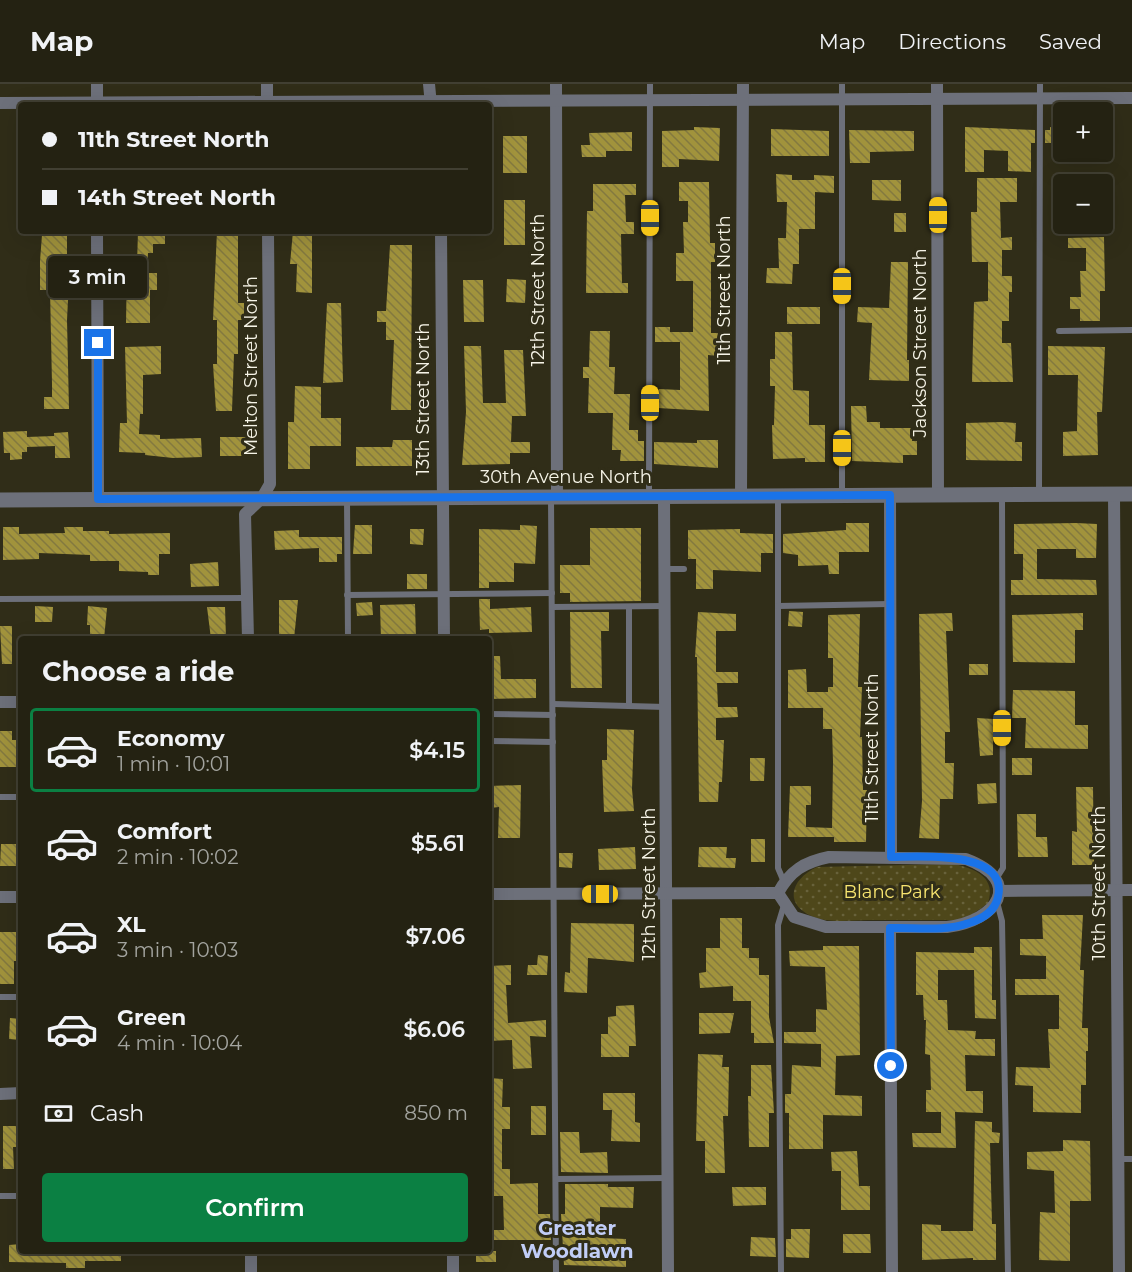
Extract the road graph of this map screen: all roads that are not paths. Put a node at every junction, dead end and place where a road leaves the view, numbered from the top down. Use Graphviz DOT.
graph roads {
  1 [pos="97,84"];
  2 [pos="267,84"];
  3 [pos="429,84"];
  4 [pos="556,84"];
  5 [pos="650,84"];
  6 [pos="743,84"];
  7 [pos="842,84"];
  8 [pos="937,84"];
  9 [pos="1040,84"];
  10 [pos="1040,98"];
  11 [pos="1132,98"];
  12 [pos="937,99"];
  13 [pos="842,100"];
  14 [pos="743,101"];
  15 [pos="97,102"];
  16 [pos="267,102"];
  17 [pos="430,102"];
  18 [pos="555,102"];
  19 [pos="650,102"];
  20 [pos="0,103"];
  21 [pos="18,103"];
  22 [pos="492,103"];
  23 [pos="97,234"];
  24 [pos="268,234"];
  25 [pos="441,234"];
  26 [pos="1132,330"];
  27 [pos="1059,331"];
  28 [pos="1002,494"];
  29 [pos="1039,494"];
  30 [pos="1114,494"];
  31 [pos="1132,494"];
  32 [pos="778,495"];
  33 [pos="842,495"];
  34 [pos="890,495"];
  35 [pos="938,495"];
  36 [pos="554,496"];
  37 [pos="657,496"];
  38 [pos="741,496"];
  39 [pos="442,497"];
  40 [pos="262,498"];
  41 [pos="347,498"];
  42 [pos="98,499"];
  43 [pos="0,500"];
  44 [pos="665,569"];
  45 [pos="684,569"];
  46 [pos="552,593"];
  47 [pos="443,594"];
  48 [pos="347,595"];
  49 [pos="247,598"];
  50 [pos="0,599"];
  51 [pos="890,604"];
  52 [pos="665,606"];
  53 [pos="778,606"];
  54 [pos="552,607"];
  55 [pos="629,607"];
  56 [pos="248,636"];
  57 [pos="348,636"];
  58 [pos="444,636"];
  59 [pos="0,702"];
  60 [pos="18,702"];
  61 [pos="553,704"];
  62 [pos="629,706"];
  63 [pos="666,707"];
  64 [pos="492,714"];
  65 [pos="553,715"];
  66 [pos="492,741"];
  67 [pos="553,742"];
  68 [pos="0,797"];
  69 [pos="18,797"];
  70 [pos="891,857"];
  71 [pos="781,887"];
  72 [pos="997,890"];
  73 [pos="1117,890"];
  74 [pos="1132,890"];
  75 [pos="668,893"];
  76 [pos="492,894"];
  77 [pos="554,894"];
  78 [pos="0,897"];
  79 [pos="18,897"];
  80 [pos="784,905"];
  81 [pos="890,928"];
  82 [pos="0,997"];
  83 [pos="18,997"];
  84 [pos="18,1093"];
  85 [pos="0,1094"];
  86 [pos="1118,1159"];
  87 [pos="1132,1159"];
  88 [pos="668,1178"];
  89 [pos="556,1179"];
  90 [pos="0,1196"];
  91 [pos="18,1196"];
  92 [pos="251,1254"];
  93 [pos="453,1254"];
  94 [pos="251,1272"];
  95 [pos="453,1272"];
  96 [pos="556,1272"];
  97 [pos="668,1272"];
  98 [pos="781,1272"];
  99 [pos="892,1272"];
  100 [pos="1008,1272"];
  101 [pos="1119,1272"];
  1 -- 15 [label="street"];
  2 -- 16 [label="street"];
  3 -- 17 [label="street"];
  4 -- 18 [label="street, 12th Street North"];
  5 -- 19 [label="lane"];
  6 -- 14 [label="street, 11th Street North"];
  7 -- 13 [label="lane"];
  8 -- 12 [label="street, Jackson Street North"];
  9 -- 10 [label="lane"];
  10 -- 11 [label="street"];
  10 -- 12 [label="street"];
  10 -- 29 [label="lane"];
  12 -- 13 [label="street"];
  12 -- 35 [label="street, Jackson Street North"];
  13 -- 14 [label="street"];
  13 -- 33 [label="lane"];
  14 -- 19 [label="street"];
  14 -- 38 [label="street, 11th Street North"];
  18 -- 19 [label="street"];
  18 -- 22 [label="street"];
  18 -- 36 [label="street, 12th Street North"];
  19 -- 37 [label="lane"];
  20 -- 21 [label="street"];
  23 -- 42 [label="street"];
  24 -- 40 [label="street, Melton Street North"];
  25 -- 39 [label="street, 13th Street North"];
  26 -- 27 [label="lane"];
  28 -- 29 [label="street, 30th Avenue North"];
  28 -- 35 [label="street, 30th Avenue North"];
  28 -- 72 [label="lane"];
  29 -- 30 [label="street, 30th Avenue North"];
  30 -- 31 [label="street, 30th Avenue North"];
  30 -- 73 [label="street, 10th Street North"];
  32 -- 33 [label="street, 30th Avenue North"];
  32 -- 38 [label="street, 30th Avenue North"];
  32 -- 53 [label="lane"];
  33 -- 34 [label="street, 30th Avenue North"];
  34 -- 35 [label="street, 30th Avenue North"];
  34 -- 51 [label="street, 11th Street North"];
  36 -- 37 [label="street, 30th Avenue North"];
  36 -- 39 [label="street, 30th Avenue North"];
  36 -- 46 [label="lane"];
  37 -- 38 [label="street, 30th Avenue North"];
  37 -- 44 [label="street, 12th Street North"];
  39 -- 41 [label="street, 30th Avenue North"];
  39 -- 47 [label="street, 13th Street North"];
  40 -- 41 [label="street, 30th Avenue North"];
  40 -- 42 [label="street, 30th Avenue North"];
  40 -- 49 [label="street"];
  41 -- 48 [label="lane"];
  42 -- 43 [label="street, 30th Avenue North"];
  44 -- 45 [label="lane"];
  44 -- 52 [label="street, 12th Street North"];
  46 -- 47 [label="lane"];
  46 -- 54 [label="lane"];
  47 -- 48 [label="lane"];
  47 -- 58 [label="street, 13th Street North"];
  48 -- 57 [label="lane"];
  49 -- 50 [label="lane"];
  49 -- 56 [label="street"];
  51 -- 53 [label="lane"];
  51 -- 70 [label="street, 11th Street North"];
  52 -- 55 [label="lane"];
  52 -- 63 [label="street, 12th Street North"];
  53 -- 71 [label="lane"];
  54 -- 55 [label="lane"];
  54 -- 61 [label="lane"];
  55 -- 62 [label="lane"];
  59 -- 60 [label="street"];
  61 -- 62 [label="lane"];
  61 -- 65 [label="lane"];
  62 -- 63 [label="lane"];
  63 -- 75 [label="street, 12th Street North"];
  64 -- 65 [label="lane"];
  65 -- 67 [label="lane"];
  66 -- 67 [label="lane"];
  67 -- 77 [label="lane"];
  68 -- 69 [label="lane"];
  70 -- 71 [label="street"];
  70 -- 72 [label="street"];
  71 -- 75 [label="street"];
  71 -- 80 [label="street"];
  72 -- 73 [label="street"];
  72 -- 81 [label="street"];
  72 -- 100 [label="lane"];
  73 -- 74 [label="street"];
  73 -- 86 [label="street, 10th Street North"];
  75 -- 77 [label="street"];
  75 -- 88 [label="street, 12th Street North"];
  76 -- 77 [label="street"];
  77 -- 89 [label="lane"];
  78 -- 79 [label="street"];
  80 -- 81 [label="street"];
  80 -- 98 [label="lane"];
  81 -- 99 [label="street"];
  82 -- 83 [label="lane"];
  84 -- 85 [label="street"];
  86 -- 87 [label="lane"];
  86 -- 101 [label="street, 10th Street North"];
  88 -- 89 [label="lane"];
  88 -- 97 [label="street, 12th Street North"];
  89 -- 96 [label="lane"];
  90 -- 91 [label="lane"];
  92 -- 94 [label="street"];
  93 -- 95 [label="street"];
}
